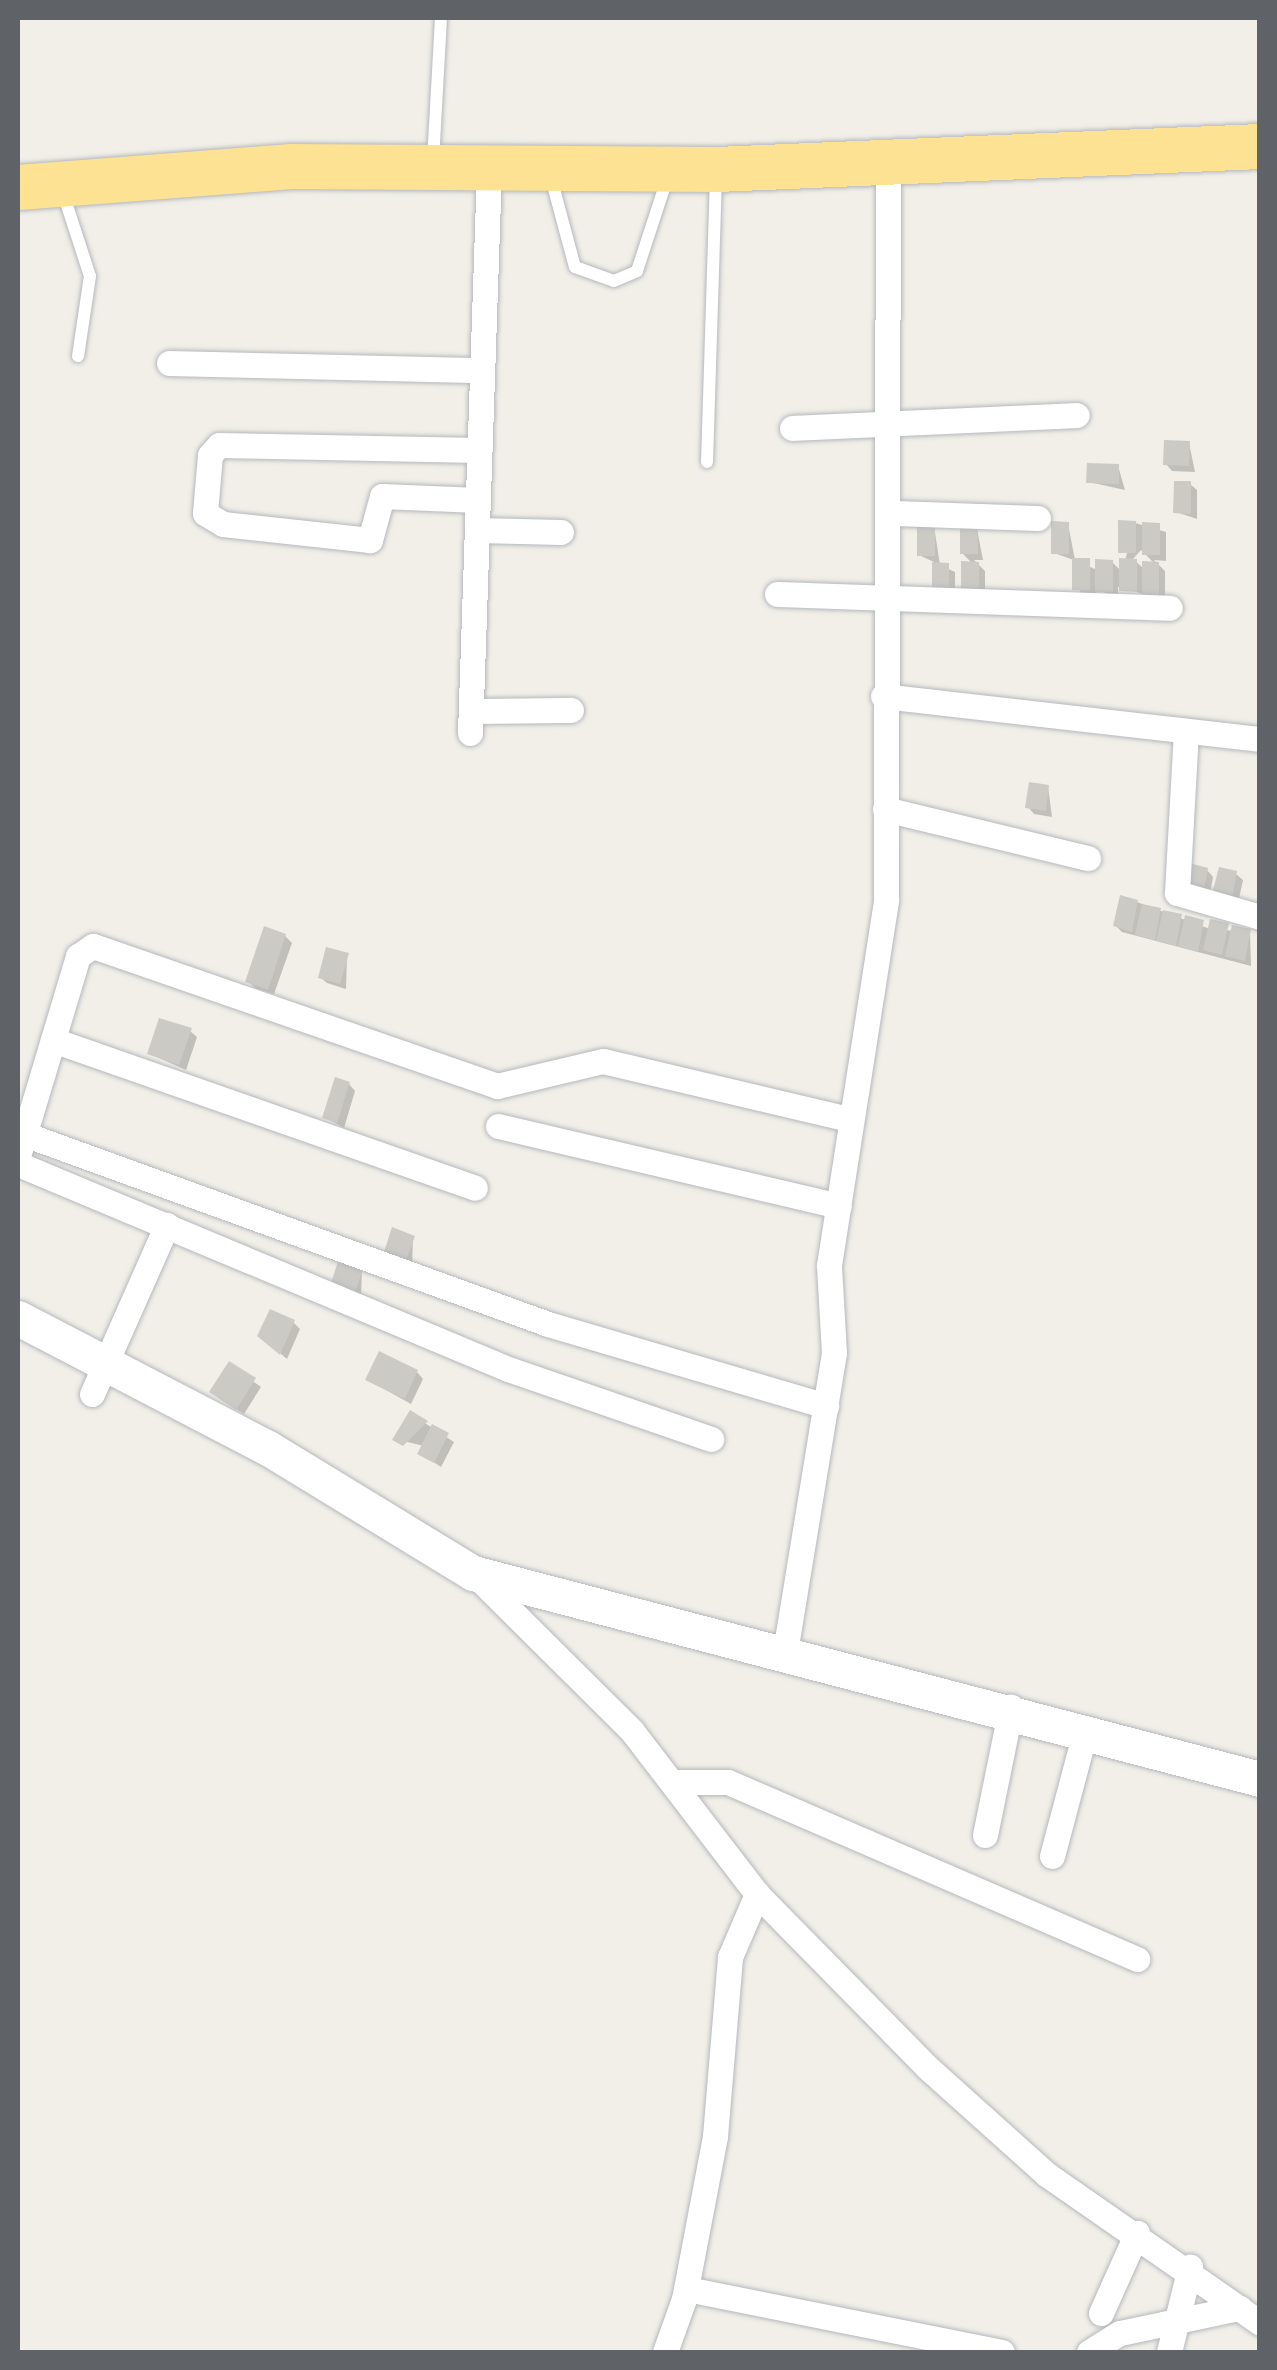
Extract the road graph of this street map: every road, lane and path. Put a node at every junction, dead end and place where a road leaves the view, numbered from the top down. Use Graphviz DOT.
graph roads {
  1 [pos="441,18"];
  2 [pos="1260,146"];
  3 [pos="888,160"];
  4 [pos="432,169"];
  5 [pos="671,169"];
  6 [pos="716,169"];
  7 [pos="489,170"];
  8 [pos="549,170"];
  9 [pos="38,184"];
  10 [pos="78,356"];
  11 [pos="169,363"];
  12 [pos="482,370"];
  13 [pos="1077,415"];
  14 [pos="892,416"];
  15 [pos="792,428"];
  16 [pos="480,450"];
  17 [pos="707,462"];
  18 [pos="478,500"];
  19 [pos="892,513"];
  20 [pos="1038,518"];
  21 [pos="477,530"];
  22 [pos="561,532"];
  23 [pos="778,594"];
  24 [pos="887,600"];
  25 [pos="1170,608"];
  26 [pos="884,696"];
  27 [pos="571,710"];
  28 [pos="1186,731"];
  29 [pos="1260,738"];
  30 [pos="886,810"];
  31 [pos="1088,858"];
  32 [pos="1260,917"];
  33 [pos="54,1040"];
  34 [pos="849,1118"];
  35 [pos="498,1126"];
  36 [pos="20,1151"];
  37 [pos="475,1188"];
  38 [pos="840,1206"];
  39 [pos="166,1226"];
  40 [pos="18,1318"];
  41 [pos="107,1360"];
  42 [pos="92,1394"];
  43 [pos="826,1406"];
  44 [pos="710,1438"];
  45 [pos="473,1573"];
  46 [pos="785,1652"];
  47 [pos="1011,1708"];
  48 [pos="1086,1728"];
  49 [pos="1260,1780"];
  50 [pos="673,1782"];
  51 [pos="985,1835"];
  52 [pos="1052,1856"];
  53 [pos="757,1894"];
  54 [pos="1137,1959"];
  55 [pos="1137,2233"];
  56 [pos="1190,2267"];
  57 [pos="687,2288"];
  58 [pos="1101,2313"];
  59 [pos="1250,2315"];
  60 [pos="1179,2323"];
  61 [pos="664,2352"];
  62 [pos="1002,2352"];
  63 [pos="1089,2352"];
  64 [pos="1169,2352"];
  1 -- 4 [label="lane"];
  2 -- 3 [label="highway"];
  3 -- 6 [label="highway"];
  3 -- 14 [label="street"];
  4 -- 7 [label="highway"];
  4 -- 9 [label="highway"];
  5 -- 6 [label="highway"];
  5 -- 8 [label="highway"];
  5 -- 8 [label="lane"];
  6 -- 17 [label="lane"];
  7 -- 8 [label="highway"];
  7 -- 12 [label="street"];
  9 -- 10 [label="lane"];
  11 -- 12 [label="street"];
  12 -- 16 [label="street"];
  13 -- 14 [label="street"];
  14 -- 15 [label="street"];
  14 -- 19 [label="street"];
  16 -- 18 [label="street"];
  16 -- 18 [label="street"];
  18 -- 21 [label="street"];
  19 -- 20 [label="street"];
  19 -- 24 [label="street"];
  21 -- 22 [label="street"];
  21 -- 27 [label="street"];
  23 -- 24 [label="street"];
  24 -- 25 [label="street"];
  24 -- 26 [label="street"];
  26 -- 28 [label="street"];
  26 -- 30 [label="street"];
  28 -- 29 [label="street"];
  28 -- 32 [label="street"];
  30 -- 31 [label="street"];
  30 -- 34 [label="street"];
  33 -- 34 [label="street"];
  33 -- 36 [label="street"];
  33 -- 37 [label="street"];
  34 -- 38 [label="street"];
  35 -- 38 [label="street"];
  36 -- 39 [label="street"];
  36 -- 43 [label="street"];
  38 -- 43 [label="street"];
  39 -- 41 [label="street"];
  39 -- 44 [label="street"];
  40 -- 41 [label="street"];
  41 -- 42 [label="street"];
  41 -- 45 [label="street"];
  43 -- 46 [label="street"];
  45 -- 46 [label="street"];
  45 -- 50 [label="street"];
  46 -- 47 [label="street"];
  47 -- 48 [label="street"];
  47 -- 51 [label="street"];
  48 -- 49 [label="street"];
  48 -- 52 [label="street"];
  50 -- 53 [label="street"];
  50 -- 54 [label="street"];
  53 -- 55 [label="street"];
  53 -- 57 [label="street"];
  55 -- 56 [label="street"];
  55 -- 58 [label="street"];
  56 -- 59 [label="street"];
  56 -- 60 [label="street"];
  57 -- 61 [label="street"];
  57 -- 62 [label="street"];
  59 -- 60 [label="street"];
  60 -- 63 [label="street"];
  60 -- 64 [label="street"];
}
